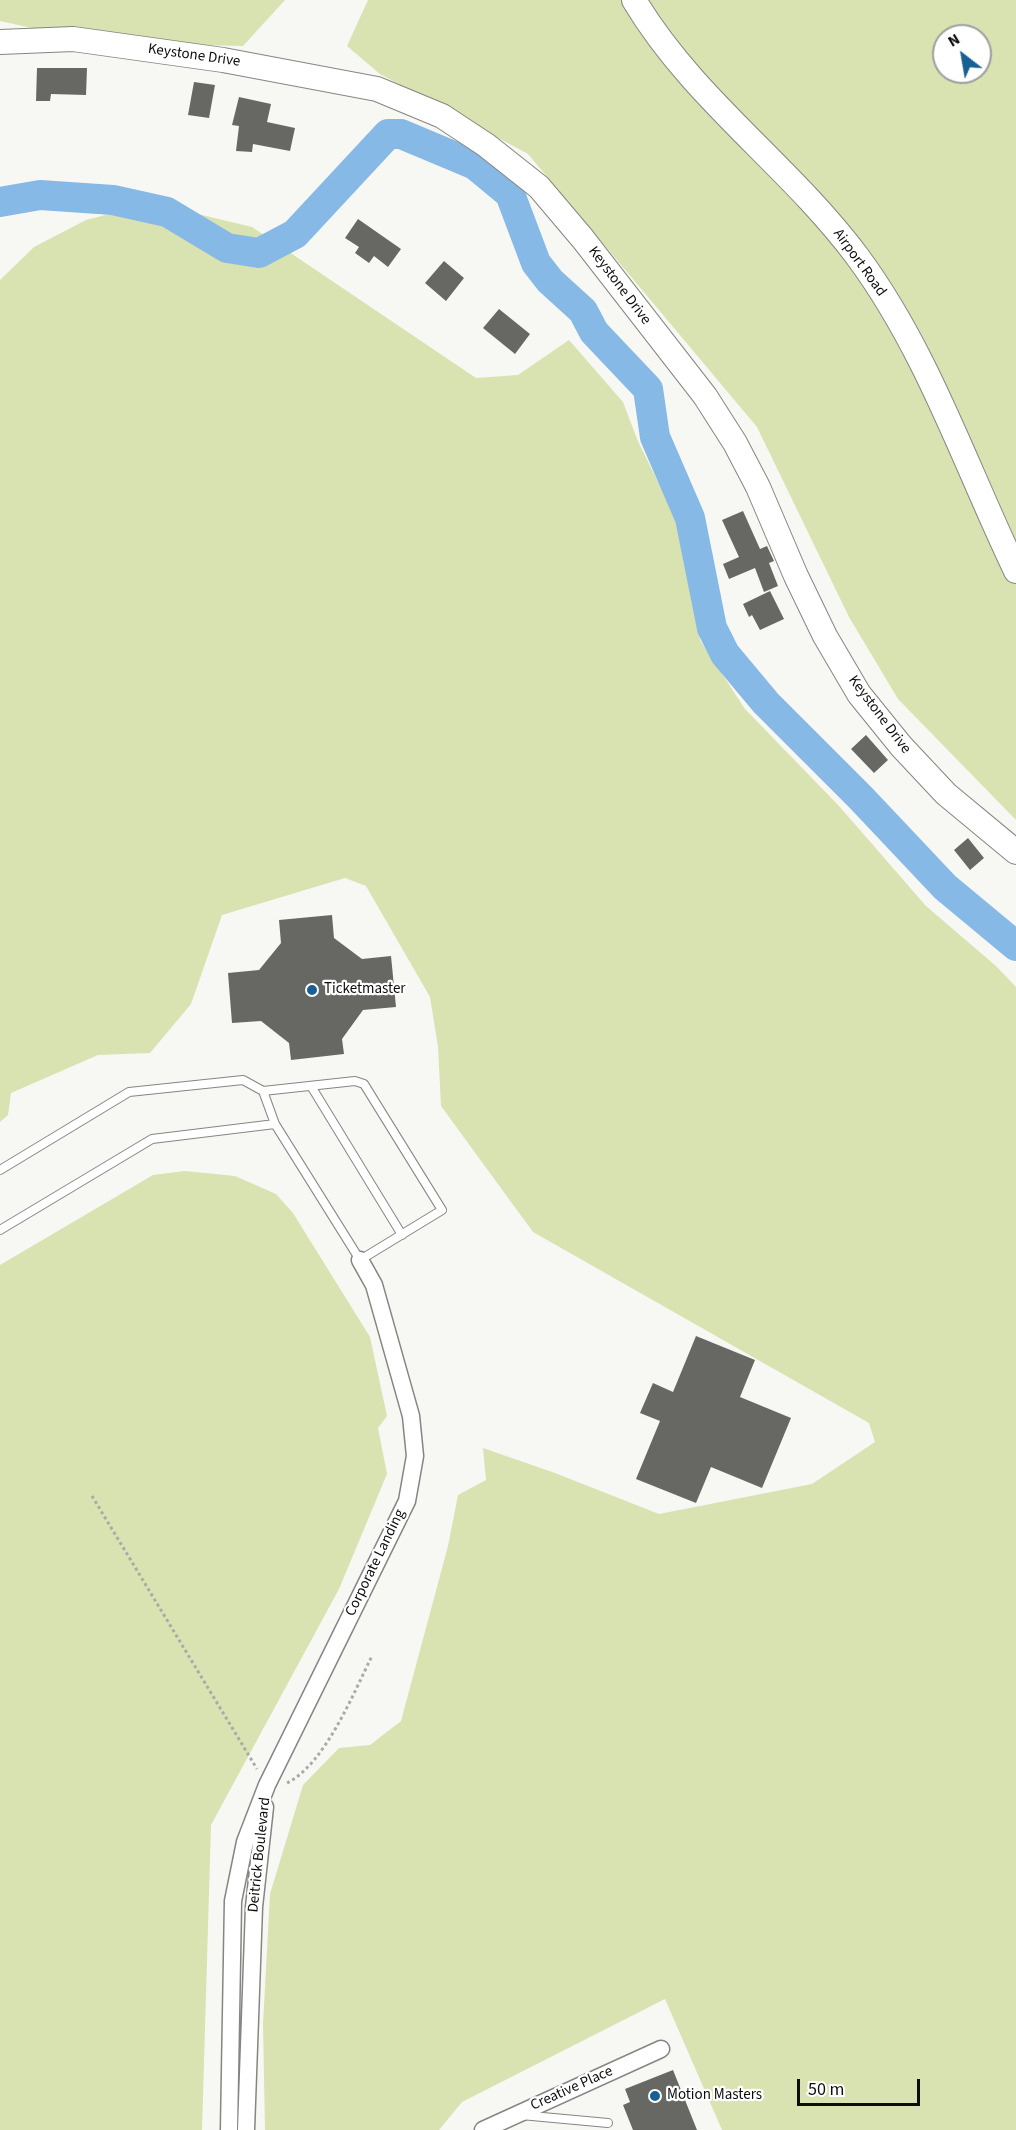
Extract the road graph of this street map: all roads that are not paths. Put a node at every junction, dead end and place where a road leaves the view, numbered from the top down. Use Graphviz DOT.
graph roads {
  1 [pos="634,0"];
  2 [pos="0,42"];
  3 [pos="1016,571"];
  4 [pos="1016,852"];
  5 [pos="311,1086"];
  6 [pos="263,1091"];
  7 [pos="275,1124"];
  8 [pos="0,1170"];
  9 [pos="0,1230"];
  10 [pos="402,1235"];
  11 [pos="360,1260"];
  12 [pos="267,1785"];
  13 [pos="661,2049"];
  14 [pos="515,2115"];
  15 [pos="608,2123"];
  16 [pos="229,2130"];
  17 [pos="246,2130"];
  18 [pos="483,2130"];
  1 -- 3 [label="street, Airport Road"];
  2 -- 4 [label="street, Keystone Drive"];
  5 -- 6 [label="lane"];
  5 -- 10 [label="lane"];
  5 -- 10 [label="lane"];
  6 -- 7 [label="lane"];
  6 -- 8 [label="lane"];
  7 -- 9 [label="lane"];
  7 -- 11 [label="lane"];
  10 -- 11 [label="lane"];
  11 -- 12 [label="street, Corporate Landing"];
  12 -- 16 [label="street, Deitrick Boulevard"];
  12 -- 17 [label="street, Deitrick Boulevard"];
  13 -- 14 [label="street, Creative Place"];
  14 -- 15 [label="lane"];
  14 -- 18 [label="street, Creative Place"];
}
